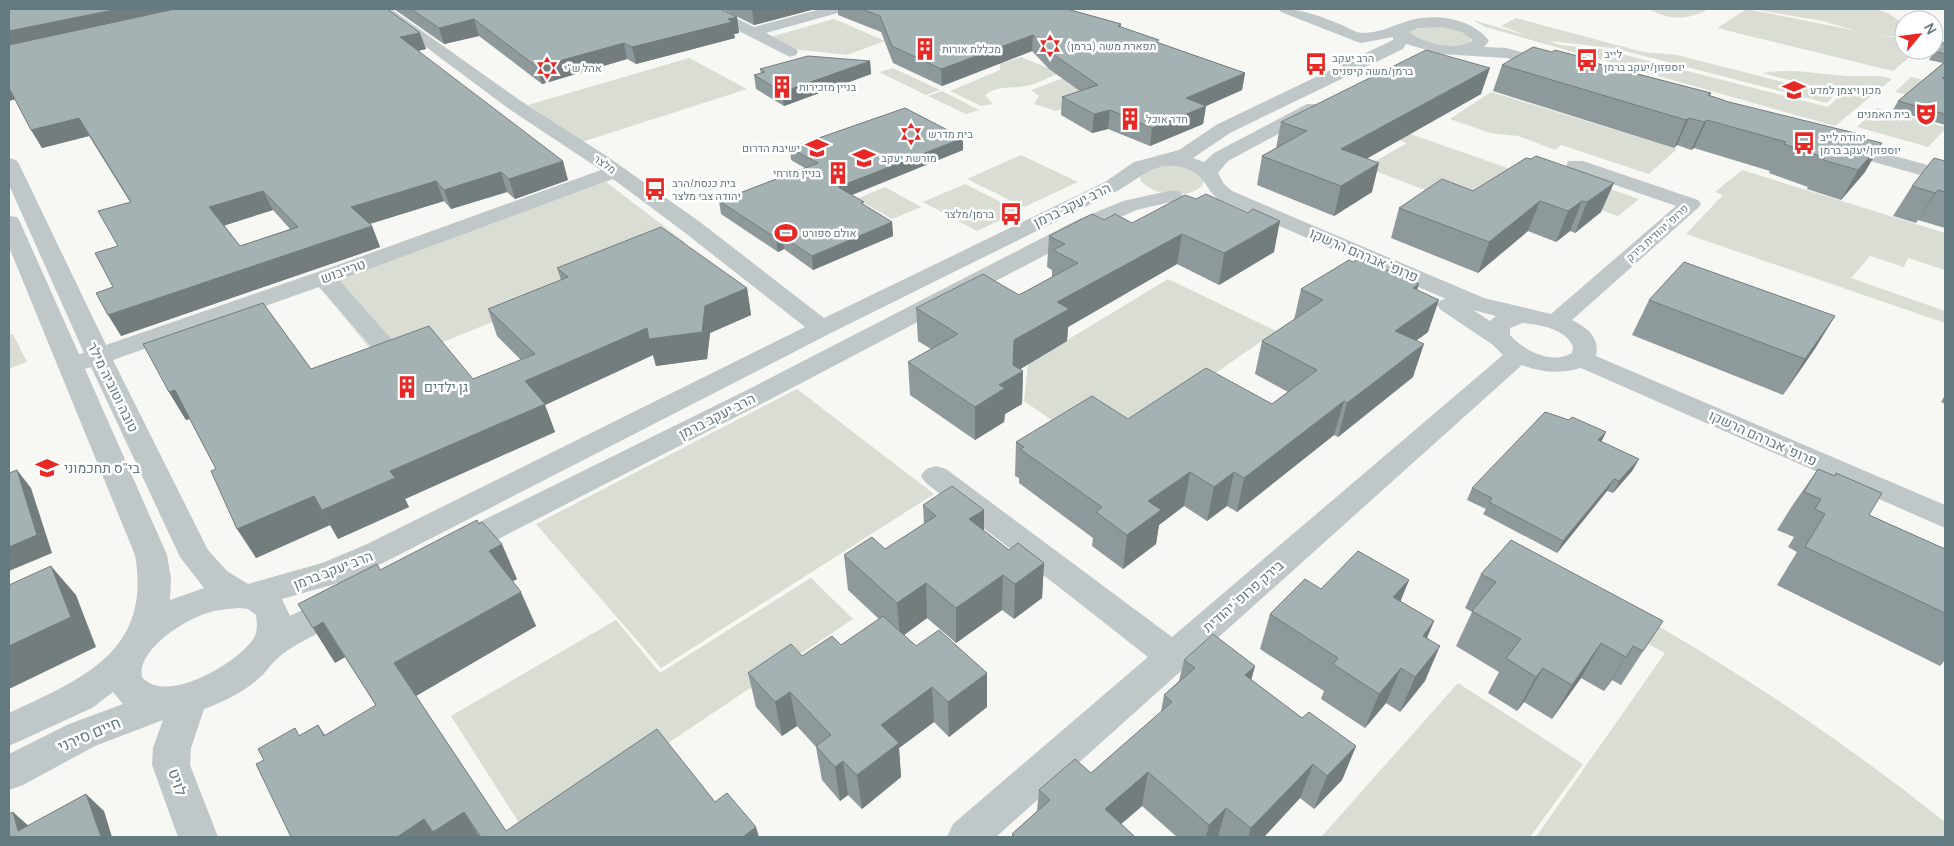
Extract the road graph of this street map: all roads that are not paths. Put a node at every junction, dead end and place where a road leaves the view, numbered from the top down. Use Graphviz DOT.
graph roads {
  1 [pos="382,9"];
  2 [pos="707,9"];
  3 [pos="836,9"];
  4 [pos="1286,9"];
  5 [pos="1420,9"];
  6 [pos="1434,9"];
  7 [pos="1456,26"];
  8 [pos="1404,29"];
  9 [pos="754,32"];
  10 [pos="1476,34"];
  11 [pos="1453,50"];
  12 [pos="790,52"];
  13 [pos="1572,67"];
  14 [pos="1330,100"];
  15 [pos="1158,161"];
  16 [pos="1945,163"];
  17 [pos="9,164"];
  18 [pos="1576,165"];
  19 [pos="1135,171"];
  20 [pos="615,172"];
  21 [pos="1945,176"];
  22 [pos="1193,190"];
  23 [pos="9,222"];
  24 [pos="324,278"];
  25 [pos="1524,316"];
  26 [pos="1556,322"];
  27 [pos="822,328"];
  28 [pos="384,346"];
  29 [pos="1510,347"];
  30 [pos="98,356"];
  31 [pos="1581,359"];
  32 [pos="70,366"];
  33 [pos="936,476"];
  34 [pos="1945,517"];
  35 [pos="429,561"];
  36 [pos="367,591"];
  37 [pos="245,596"];
  38 [pos="265,648"];
  39 [pos="131,653"];
  40 [pos="1174,657"];
  41 [pos="181,699"];
  42 [pos="9,730"];
  43 [pos="9,772"];
  44 [pos="198,837"];
  45 [pos="968,837"];
  1 -- 20 [label="street, מלצר"];
  2 -- 9 [label="street"];
  3 -- 9 [label="street"];
  4 -- 8 [label="street"];
  5 -- 8 [label="street"];
  6 -- 7 [label="street"];
  7 -- 8 [label="street"];
  7 -- 10 [label="street"];
  8 -- 11 [label="street"];
  8 -- 15 [label="street"];
  9 -- 12 [label="street"];
  10 -- 11 [label="street"];
  10 -- 13 [label="street"];
  11 -- 13 [label="street"];
  11 -- 13 [label="street"];
  14 -- 22 [label="street"];
  15 -- 19 [label="street, הרב יעקב ברמן"];
  15 -- 22 [label="street"];
  16 -- 21 [label="street"];
  17 -- 30 [label="street, טובה וטוביה מילר"];
  18 -- 26 [label="street, פרופ' יהודית בירק"];
  19 -- 22 [label="street"];
  19 -- 27 [label="street, הרב יעקב ברמן"];
  20 -- 24 [label="street, טרייבוש"];
  20 -- 27 [label="street, מלצר"];
  22 -- 25 [label="street, פרופ' אברהם הרשקו"];
  22 -- 29 [label="street, פרופ' אברהם הרשקו"];
  22 -- 35 [label="street, הרב יעקב ברמן"];
  23 -- 32 [label="street, טובה וטוביה מילר"];
  24 -- 28 [label="street"];
  24 -- 30 [label="street, טרייבוש"];
  25 -- 26 [label="street, פרופ' אברהם הרשקו"];
  25 -- 29 [label="street"];
  26 -- 31 [label="street"];
  27 -- 37 [label="street, הרב יעקב ברמן"];
  29 -- 31 [label="street"];
  29 -- 40 [label="street, בירק פרופ' יהודית"];
  30 -- 32 [label="street, טרייבוש"];
  30 -- 37 [label="street, טובה וטוביה מילר"];
  31 -- 34 [label="street, פרופ' אברהם הרשקו"];
  32 -- 39 [label="street, טובה וטוביה מילר"];
  33 -- 40 [label="street"];
  36 -- 38 [label="street"];
  37 -- 38 [label="street, טובה וטוביה מילר"];
  37 -- 39 [label="street, הרב יעקב ברמן"];
  38 -- 41 [label="street, חיים סירני"];
  39 -- 41 [label="street"];
  39 -- 42 [label="street"];
  40 -- 45 [label="street, בירק פרופ' יהודית"];
  41 -- 43 [label="street, חיים סירני"];
  41 -- 44 [label="street, לויט"];
}
